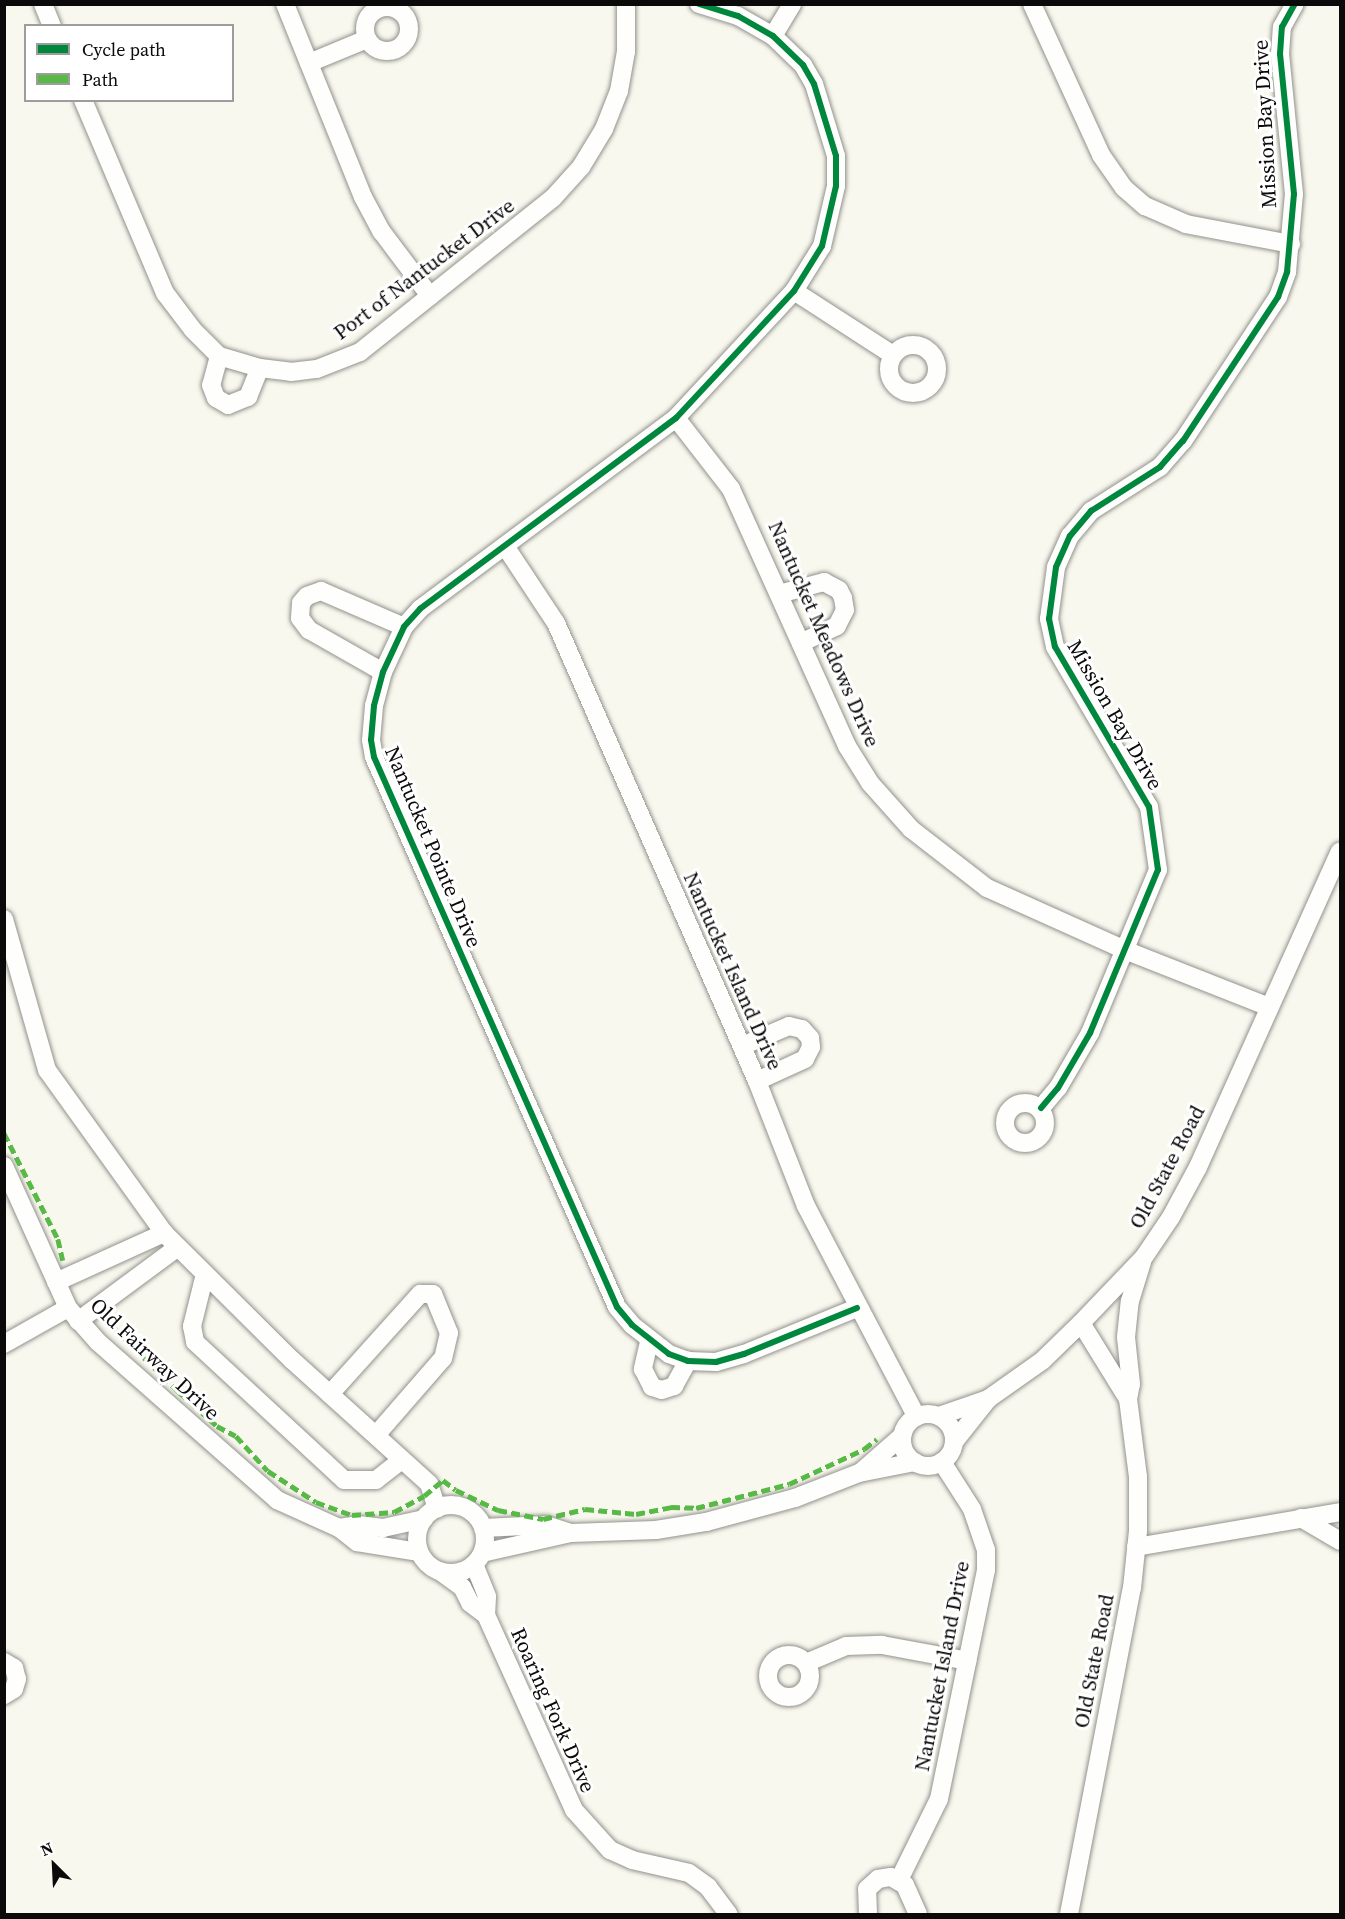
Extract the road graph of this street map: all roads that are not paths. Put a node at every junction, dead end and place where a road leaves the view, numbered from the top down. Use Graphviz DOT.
graph roads {
  1 [pos="43,4"];
  2 [pos="285,4"];
  3 [pos="626,4"];
  4 [pos="699,4"];
  5 [pos="792,4"];
  6 [pos="1032,4"];
  7 [pos="1295,4"];
  8 [pos="741,10"];
  9 [pos="51,24"];
  10 [pos="773,36"];
  11 [pos="366,39"];
  12 [pos="309,63"];
  13 [pos="84,102"];
  14 [pos="1291,244"];
  15 [pos="794,291"];
  16 [pos="430,296"];
  17 [pos="892,355"];
  18 [pos="219,356"];
  19 [pos="260,368"];
  20 [pos="676,418"];
  21 [pos="505,546"];
  22 [pos="779,594"];
  23 [pos="404,627"];
  24 [pos="801,643"];
  25 [pos="383,672"];
  26 [pos="1341,851"];
  27 [pos="4,919"];
  28 [pos="1127,951"];
  29 [pos="1269,1007"];
  30 [pos="742,1046"];
  31 [pos="757,1081"];
  32 [pos="1041,1108"];
  33 [pos="4,1166"];
  34 [pos="164,1233"];
  35 [pos="178,1247"];
  36 [pos="1144,1257"];
  37 [pos="205,1274"];
  38 [pos="56,1282"];
  39 [pos="857,1308"];
  40 [pos="73,1314"];
  41 [pos="1081,1323"];
  42 [pos="649,1342"];
  43 [pos="4,1344"];
  44 [pos="688,1361"];
  45 [pos="330,1394"];
  46 [pos="988,1399"];
  47 [pos="1128,1399"];
  48 [pos="939,1416"];
  49 [pos="917,1417"];
  50 [pos="376,1435"];
  51 [pos="902,1436"];
  52 [pos="954,1442"];
  53 [pos="402,1460"];
  54 [pos="942,1461"];
  55 [pos="915,1462"];
  56 [pos="860,1473"];
  57 [pos="1341,1512"];
  58 [pos="430,1514"];
  59 [pos="1301,1518"];
  60 [pos="339,1528"];
  61 [pos="483,1528"];
  62 [pos="571,1533"];
  63 [pos="1341,1540"];
  64 [pos="1136,1547"];
  65 [pos="419,1551"];
  66 [pos="478,1559"];
  67 [pos="441,1572"];
  68 [pos="486,1615"];
  69 [pos="968,1661"];
  70 [pos="4,1662"];
  71 [pos="806,1663"];
  72 [pos="4,1695"];
  73 [pos="899,1880"];
  74 [pos="728,1914"];
  75 [pos="868,1914"];
  76 [pos="918,1914"];
  77 [pos="1069,1914"];
  1 -- 9 [label="street"];
  2 -- 12 [label="street"];
  3 -- 16 [label="street, Port of Nantucket Drive"];
  4 -- 8 [label="street, Nantucket Pointe Drive"];
  5 -- 10 [label="street"];
  6 -- 14 [label="street"];
  7 -- 14 [label="street, Mission Bay Drive"];
  8 -- 10 [label="street, Nantucket Pointe Drive"];
  10 -- 15 [label="street, Nantucket Pointe Drive"];
  11 -- 12 [label="street"];
  12 -- 16 [label="street"];
  13 -- 18 [label="street, Port of Nantucket Drive"];
  14 -- 28 [label="street, Mission Bay Drive"];
  15 -- 17 [label="street"];
  15 -- 20 [label="street, Nantucket Pointe Drive"];
  16 -- 19 [label="street, Port of Nantucket Drive"];
  18 -- 19 [label="street, Port of Nantucket Drive"];
  18 -- 19 [label="street"];
  20 -- 21 [label="street, Nantucket Pointe Drive"];
  20 -- 22 [label="street, Nantucket Meadows Drive"];
  21 -- 23 [label="street, Nantucket Pointe Drive"];
  21 -- 30 [label="street, Nantucket Island Drive"];
  22 -- 24 [label="street, Nantucket Meadows Drive"];
  22 -- 24 [label="street"];
  23 -- 25 [label="street, Nantucket Pointe Drive"];
  23 -- 25 [label="street"];
  24 -- 28 [label="street, Nantucket Meadows Drive"];
  25 -- 42 [label="street, Nantucket Pointe Drive"];
  26 -- 29 [label="street, Old State Road"];
  27 -- 34 [label="street"];
  28 -- 29 [label="street, Nantucket Meadows Drive"];
  28 -- 32 [label="street, Mission Bay Drive"];
  29 -- 36 [label="street, Old State Road"];
  30 -- 31 [label="street, Nantucket Island Drive"];
  30 -- 31 [label="street"];
  31 -- 39 [label="street, Nantucket Island Drive"];
  33 -- 38 [label="street, Old Fairway Drive"];
  34 -- 35 [label="street"];
  34 -- 38 [label="street"];
  35 -- 37 [label="street"];
  35 -- 40 [label="street"];
  36 -- 41 [label="street, Old State Road"];
  36 -- 47 [label="street"];
  37 -- 45 [label="street"];
  37 -- 53 [label="street"];
  38 -- 40 [label="street, Old Fairway Drive"];
  39 -- 44 [label="street, Nantucket Pointe Drive"];
  39 -- 49 [label="street, Nantucket Island Drive"];
  40 -- 43 [label="street"];
  40 -- 60 [label="street, Old Fairway Drive"];
  41 -- 46 [label="street"];
  41 -- 47 [label="street, Old State Road"];
  42 -- 44 [label="street, Nantucket Pointe Drive"];
  42 -- 44 [label="street"];
  45 -- 50 [label="street"];
  45 -- 50 [label="street"];
  46 -- 48 [label="street"];
  46 -- 52 [label="street"];
  47 -- 64 [label="street, Old State Road"];
  48 -- 49 [label="street"];
  48 -- 52 [label="street"];
  49 -- 51 [label="street"];
  50 -- 53 [label="street"];
  51 -- 55 [label="street"];
  51 -- 56 [label="street"];
  52 -- 54 [label="street"];
  53 -- 58 [label="street"];
  54 -- 55 [label="street"];
  54 -- 69 [label="street, Nantucket Island Drive"];
  55 -- 56 [label="street"];
  56 -- 62 [label="street"];
  57 -- 59 [label="street"];
  58 -- 60 [label="street, Old Fairway Drive"];
  58 -- 61 [label="street"];
  58 -- 65 [label="street"];
  59 -- 63 [label="street"];
  59 -- 64 [label="street"];
  60 -- 65 [label="street, Old Fairway Drive"];
  61 -- 62 [label="street"];
  61 -- 66 [label="street"];
  62 -- 66 [label="street"];
  64 -- 77 [label="street, Old State Road"];
  65 -- 67 [label="street"];
  66 -- 67 [label="street"];
  66 -- 68 [label="street, Roaring Fork Drive"];
  67 -- 68 [label="street, Roaring Fork Drive"];
  68 -- 74 [label="street, Roaring Fork Drive"];
  69 -- 71 [label="street"];
  69 -- 73 [label="street, Nantucket Island Drive"];
  70 -- 72 [label="street"];
  73 -- 75 [label="street"];
  73 -- 76 [label="street"];
}
